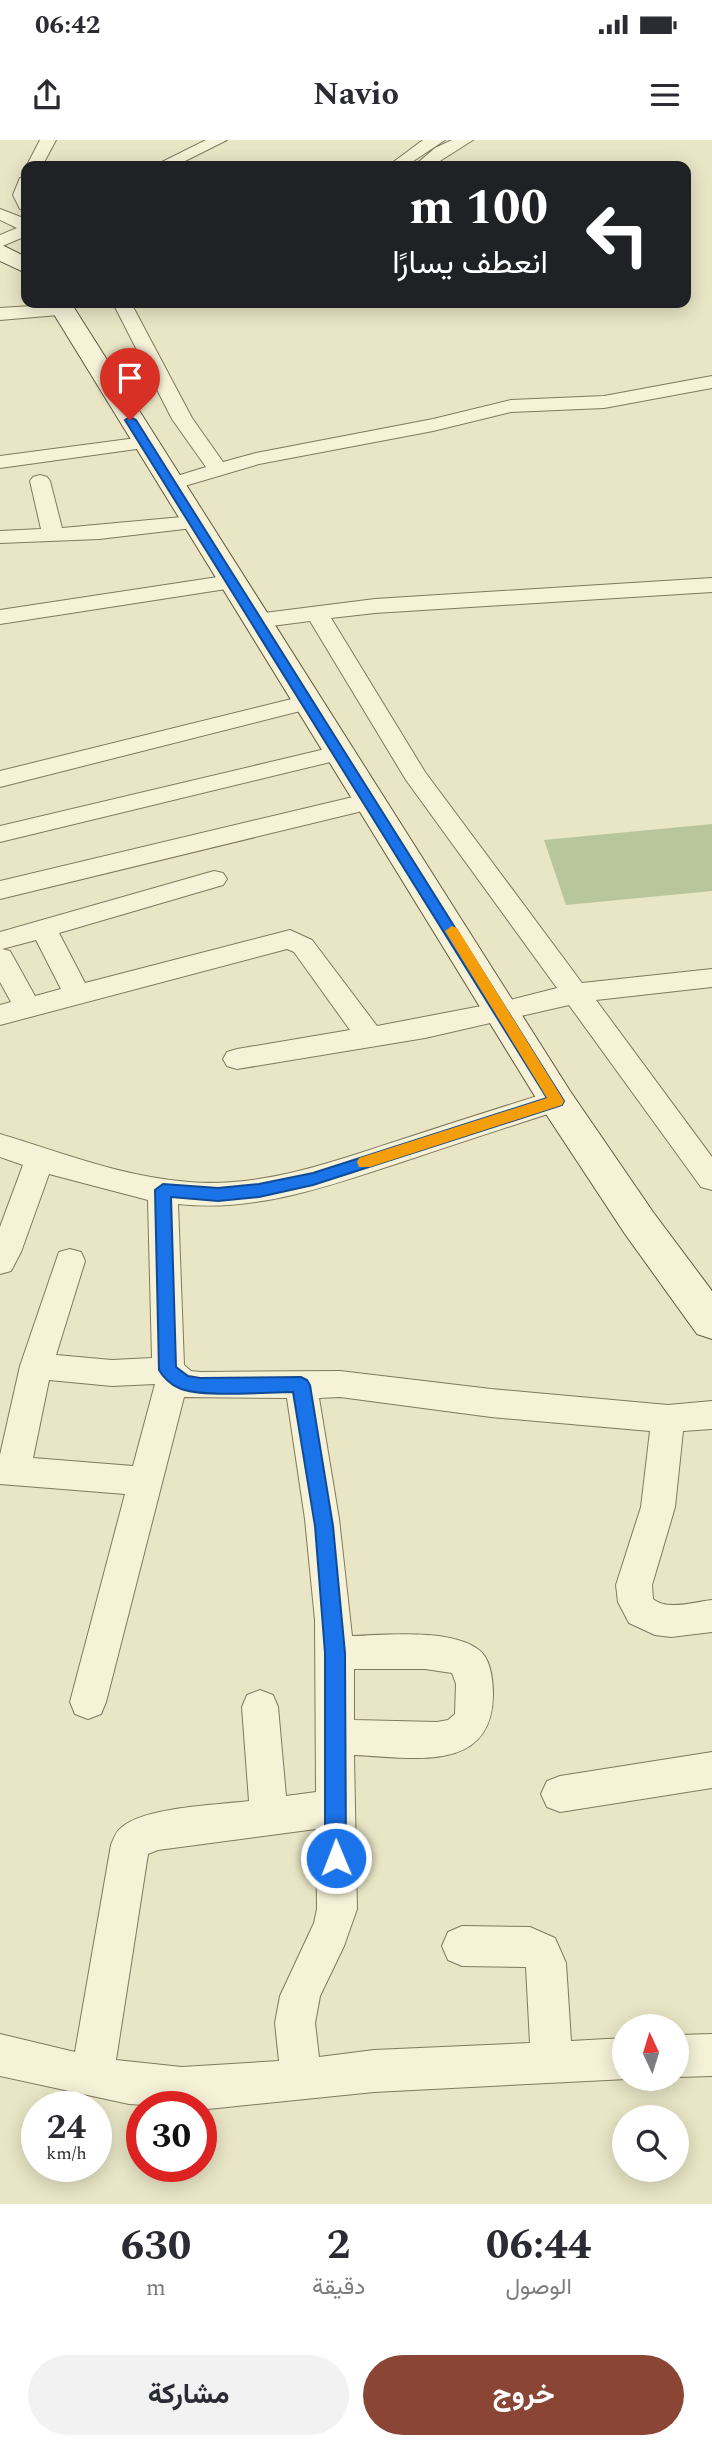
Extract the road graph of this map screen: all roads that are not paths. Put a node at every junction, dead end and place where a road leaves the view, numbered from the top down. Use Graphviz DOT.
graph roads {
  1 [pos="48,140"];
  2 [pos="219,140"];
  3 [pos="437,140"];
  4 [pos="465,140"];
  5 [pos="37,161"];
  6 [pos="173,161"];
  7 [pos="402,161"];
  8 [pos="428,161"];
  9 [pos="0,214"];
  10 [pos="21,223"];
  11 [pos="21,232"];
  12 [pos="0,242"];
  13 [pos="0,251"];
  14 [pos="21,263"];
  15 [pos="46,308"];
  16 [pos="62,308"];
  17 [pos="125,308"];
  18 [pos="0,314"];
  19 [pos="712,382"];
  20 [pos="144,443"];
  21 [pos="0,462"];
  22 [pos="218,469"];
  23 [pos="40,481"];
  24 [pos="171,484"];
  25 [pos="193,522"];
  26 [pos="53,536"];
  27 [pos="0,537"];
  28 [pos="231,582"];
  29 [pos="712,585"];
  30 [pos="316,612"];
  31 [pos="0,617"];
  32 [pos="256,621"];
  33 [pos="308,702"];
  34 [pos="338,753"];
  35 [pos="0,779"];
  36 [pos="370,801"];
  37 [pos="0,834"];
  38 [pos="214,879"];
  39 [pos="0,890"];
  40 [pos="44,929"];
  41 [pos="0,941"];
  42 [pos="0,958"];
  43 [pos="712,978"];
  44 [pos="577,993"];
  45 [pos="78,995"];
  46 [pos="28,1008"];
  47 [pos="502,1012"];
  48 [pos="0,1015"];
  49 [pos="370,1037"];
  50 [pos="237,1059"];
  51 [pos="557,1101"];
  52 [pos="0,1145"];
  53 [pos="40,1159"];
  54 [pos="712,1178"];
  55 [pos="163,1190"];
  56 [pos="70,1261"];
  57 [pos="0,1262"];
  58 [pos="712,1322"];
  59 [pos="36,1366"];
  60 [pos="170,1373"];
  61 [pos="301,1385"];
  62 [pos="712,1415"];
  63 [pos="668,1419"];
  64 [pos="4,1472"];
  65 [pos="144,1481"];
  66 [pos="712,1616"];
  67 [pos="335,1653"];
  68 [pos="88,1702"];
  69 [pos="260,1707"];
  70 [pos="337,1737"];
  71 [pos="712,1770"];
  72 [pos="560,1794"];
  73 [pos="335,1808"];
  74 [pos="269,1816"];
  75 [pos="462,1946"];
  76 [pos="0,2055"];
  77 [pos="712,2055"];
  78 [pos="690,2056"];
  79 [pos="612,2060"];
  80 [pos="552,2062"];
  81 [pos="92,2077"];
  82 [pos="305,2079"];
  1 -- 5 [label="street"];
  2 -- 6 [label="street"];
  3 -- 7 [label="street"];
  4 -- 8 [label="street"];
  9 -- 10 [label="street"];
  11 -- 12 [label="street"];
  13 -- 14 [label="main road"];
  15 -- 18 [label="street"];
  16 -- 20 [label="main road"];
  17 -- 22 [label="street"];
  19 -- 22 [label="street"];
  20 -- 21 [label="street"];
  20 -- 24 [label="main road"];
  22 -- 24 [label="street"];
  23 -- 26 [label="street"];
  24 -- 25 [label="main road"];
  25 -- 26 [label="street"];
  25 -- 28 [label="main road"];
  26 -- 27 [label="street"];
  28 -- 31 [label="street"];
  28 -- 32 [label="main road"];
  29 -- 30 [label="street"];
  30 -- 32 [label="street"];
  30 -- 44 [label="street"];
  32 -- 33 [label="main road"];
  33 -- 34 [label="main road"];
  33 -- 35 [label="street"];
  34 -- 36 [label="main road"];
  34 -- 37 [label="street"];
  36 -- 39 [label="street"];
  36 -- 47 [label="main road"];
  38 -- 40 [label="street"];
  40 -- 41 [label="street"];
  40 -- 45 [label="street"];
  42 -- 46 [label="street"];
  43 -- 44 [label="street"];
  44 -- 47 [label="street"];
  44 -- 54 [label="street"];
  45 -- 46 [label="street"];
  45 -- 49 [label="street"];
  46 -- 48 [label="street"];
  47 -- 49 [label="street"];
  47 -- 51 [label="main road"];
  49 -- 50 [label="street"];
  51 -- 55 [label="street"];
  51 -- 58 [label="main road"];
  52 -- 53 [label="street"];
  53 -- 55 [label="street"];
  53 -- 57 [label="street"];
  55 -- 60 [label="street"];
  56 -- 59 [label="street"];
  59 -- 60 [label="street"];
  59 -- 64 [label="street"];
  60 -- 61 [label="street"];
  60 -- 65 [label="street"];
  61 -- 63 [label="street"];
  61 -- 67 [label="street"];
  62 -- 63 [label="street"];
  63 -- 66 [label="street"];
  64 -- 65 [label="street"];
  65 -- 68 [label="street"];
  67 -- 70 [label="street"];
  67 -- 70 [label="street"];
  69 -- 74 [label="street"];
  70 -- 73 [label="street"];
  71 -- 72 [label="street"];
  73 -- 74 [label="street"];
  73 -- 82 [label="street"];
  74 -- 81 [label="street"];
  75 -- 80 [label="street"];
  76 -- 81 [label="street"];
  77 -- 78 [label="street"];
  79 -- 80 [label="street"];
  80 -- 82 [label="street"];
  81 -- 82 [label="street"];
}
